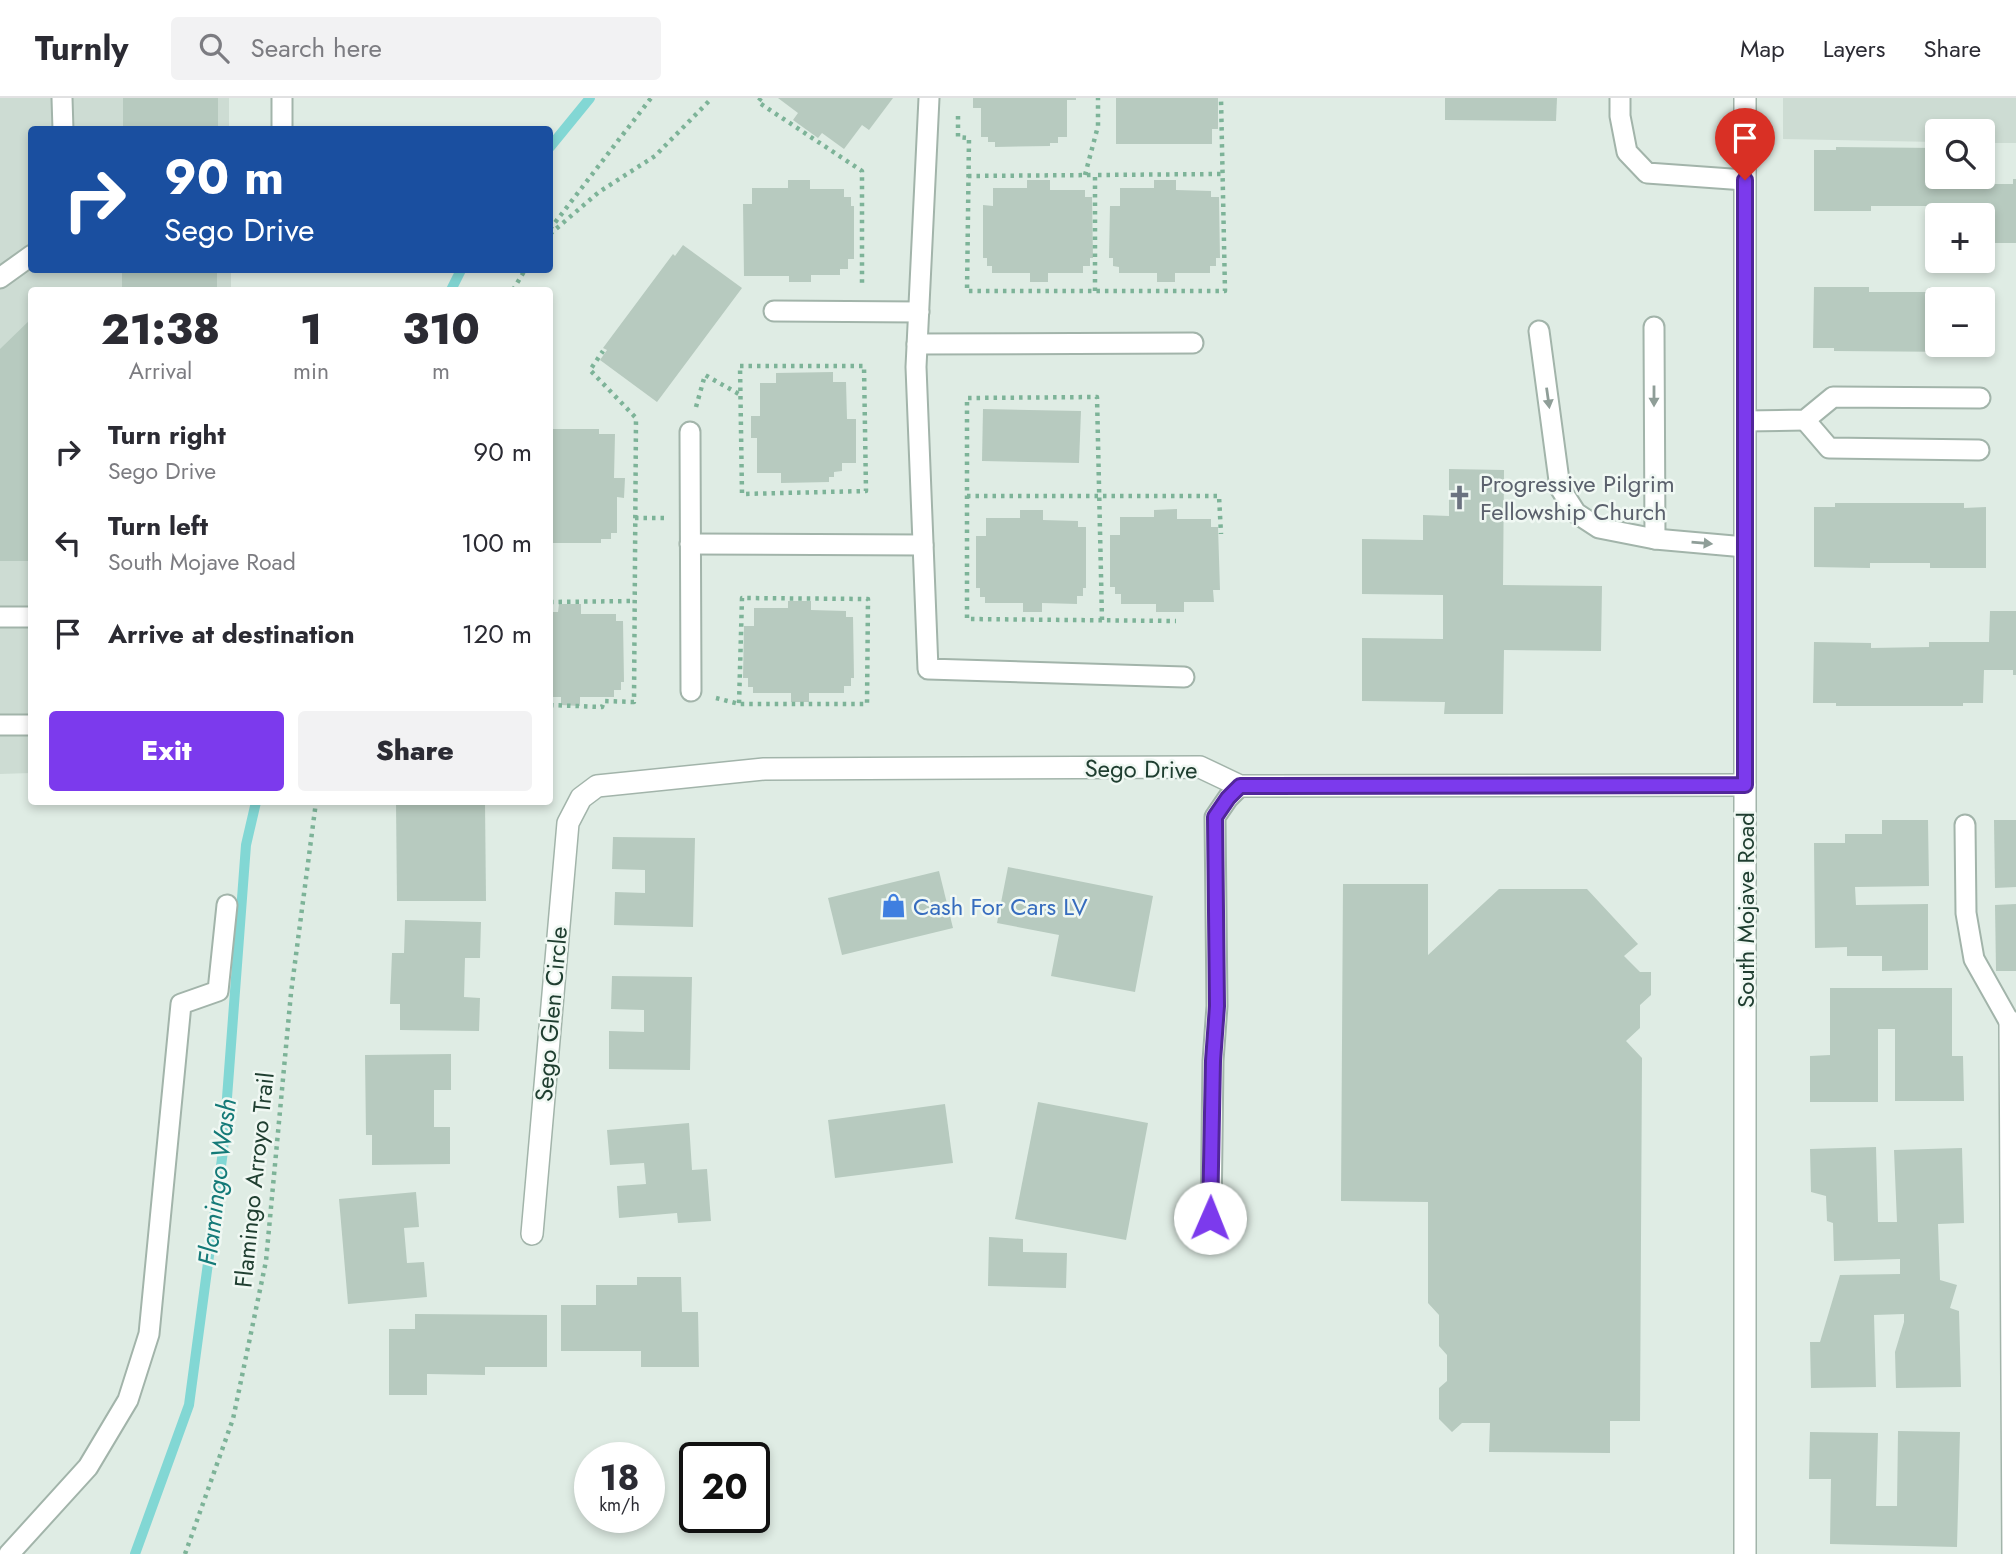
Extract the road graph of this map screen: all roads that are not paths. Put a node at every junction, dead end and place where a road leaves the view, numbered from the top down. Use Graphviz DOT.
graph roads {
  1 [pos="62,98"];
  2 [pos="282,98"];
  3 [pos="929,98"];
  4 [pos="1620,98"];
  5 [pos="1745,98"];
  6 [pos="62,126"];
  7 [pos="282,126"];
  8 [pos="1745,180"];
  9 [pos="28,258"];
  10 [pos="0,278"];
  11 [pos="774,311"];
  12 [pos="919,312"];
  13 [pos="1654,327"];
  14 [pos="1539,331"];
  15 [pos="1193,343"];
  16 [pos="917,344"];
  17 [pos="1980,398"];
  18 [pos="1805,420"];
  19 [pos="1745,421"];
  20 [pos="690,432"];
  21 [pos="1979,450"];
  22 [pos="1655,539"];
  23 [pos="690,544"];
  24 [pos="923,545"];
  25 [pos="1745,547"];
  26 [pos="0,617"];
  27 [pos="28,617"];
  28 [pos="1184,677"];
  29 [pos="691,691"];
  30 [pos="0,725"];
  31 [pos="28,725"];
  32 [pos="1745,785"];
  33 [pos="1240,786"];
  34 [pos="581,798"];
  35 [pos="1965,825"];
  36 [pos="227,905"];
  37 [pos="2013,1023"];
  38 [pos="1210,1218"];
  39 [pos="532,1234"];
  40 [pos="9,1554"];
  41 [pos="1745,1554"];
  42 [pos="2013,1554"];
  1 -- 6 [label="lane"];
  2 -- 7 [label="lane"];
  3 -- 12 [label="lane"];
  4 -- 8 [label="lane"];
  5 -- 8 [label="street, South Mojave Road"];
  8 -- 19 [label="street, South Mojave Road"];
  9 -- 10 [label="lane"];
  11 -- 12 [label="lane"];
  12 -- 16 [label="lane"];
  13 -- 22 [label="lane, one-way"];
  14 -- 22 [label="lane, one-way"];
  15 -- 16 [label="lane"];
  16 -- 24 [label="lane"];
  17 -- 18 [label="lane"];
  18 -- 19 [label="lane"];
  18 -- 21 [label="lane"];
  19 -- 25 [label="street, South Mojave Road"];
  20 -- 23 [label="lane"];
  22 -- 25 [label="lane, one-way"];
  23 -- 24 [label="lane"];
  23 -- 29 [label="lane"];
  24 -- 28 [label="lane"];
  25 -- 32 [label="street, South Mojave Road"];
  26 -- 27 [label="lane"];
  30 -- 31 [label="lane"];
  32 -- 33 [label="street, Sego Drive"];
  32 -- 41 [label="street, South Mojave Road"];
  33 -- 34 [label="street, Sego Drive"];
  33 -- 38 [label="lane"];
  34 -- 39 [label="street, Sego Glen Circle"];
  35 -- 37 [label="lane"];
  36 -- 40 [label="lane"];
  37 -- 42 [label="street"];
}
